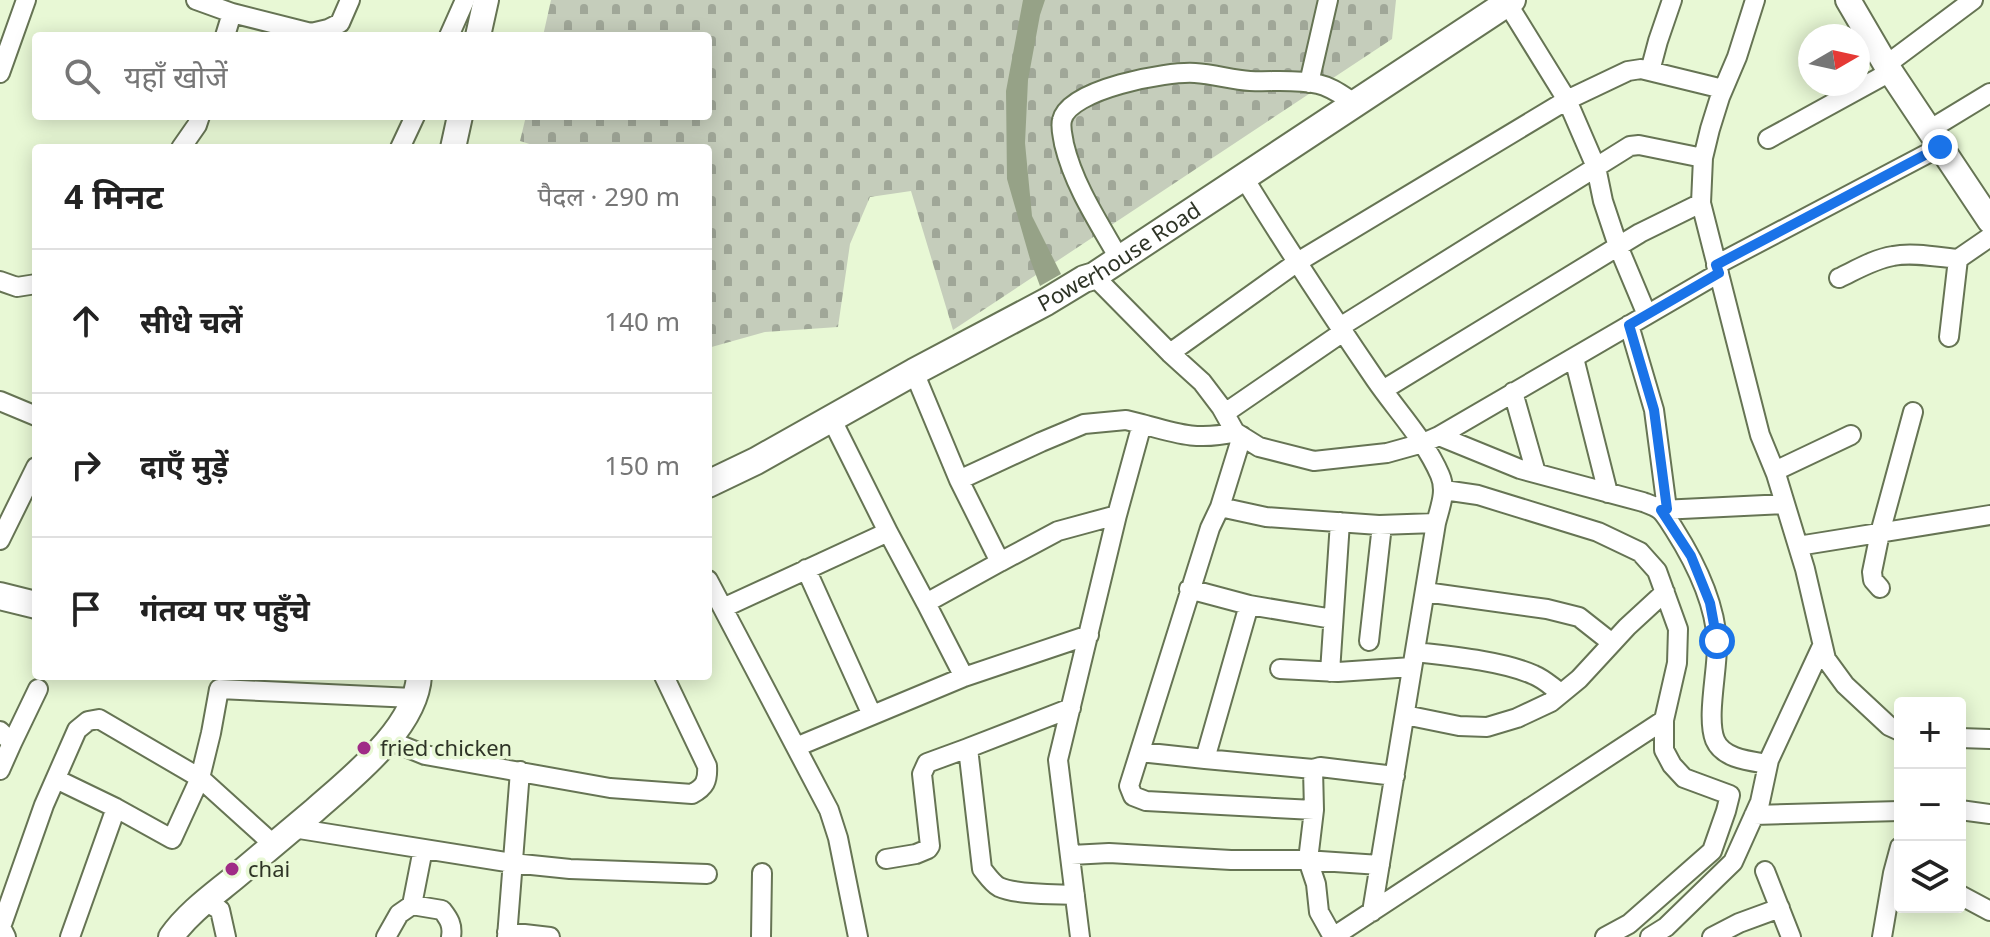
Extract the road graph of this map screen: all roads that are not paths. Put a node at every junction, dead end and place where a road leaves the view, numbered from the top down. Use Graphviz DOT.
graph roads {
  1 [pos="26,0"];
  2 [pos="196,0"];
  3 [pos="350,0"];
  4 [pos="465,0"];
  5 [pos="486,0"];
  6 [pos="1328,0"];
  7 [pos="1672,0"];
  8 [pos="1755,0"];
  9 [pos="1848,0"];
  10 [pos="1973,0"];
  11 [pos="1509,2"];
  12 [pos="232,13"];
  13 [pos="226,32"];
  14 [pos="307,32"];
  15 [pos="315,32"];
  16 [pos="451,32"];
  17 [pos="479,32"];
  18 [pos="1888,69"];
  19 [pos="1650,71"];
  20 [pos="0,73"];
  21 [pos="1309,83"];
  22 [pos="1723,89"];
  23 [pos="1990,93"];
  24 [pos="1567,100"];
  25 [pos="1356,104"];
  26 [pos="199,120"];
  27 [pos="413,120"];
  28 [pos="459,120"];
  29 [pos="1768,139"];
  30 [pos="1935,139"];
  31 [pos="184,144"];
  32 [pos="402,144"];
  33 [pos="454,144"];
  34 [pos="1703,158"];
  35 [pos="1596,167"];
  36 [pos="1244,178"];
  37 [pos="1701,203"];
  38 [pos="1986,205"];
  39 [pos="1990,237"];
  40 [pos="1618,246"];
  41 [pos="1958,259"];
  42 [pos="1120,260"];
  43 [pos="1296,263"];
  44 [pos="1718,269"];
  45 [pos="1089,278"];
  46 [pos="1839,278"];
  47 [pos="0,281"];
  48 [pos="32,285"];
  49 [pos="1647,315"];
  50 [pos="1629,325"];
  51 [pos="1342,330"];
  52 [pos="1949,337"];
  53 [pos="1170,353"];
  54 [pos="1574,358"];
  55 [pos="914,372"];
  56 [pos="1383,390"];
  57 [pos="1513,392"];
  58 [pos="0,401"];
  59 [pos="1913,412"];
  60 [pos="1225,413"];
  61 [pos="32,414"];
  62 [pos="831,418"];
  63 [pos="1142,424"];
  64 [pos="1238,434"];
  65 [pos="1851,435"];
  66 [pos="1430,444"];
  67 [pos="1775,471"];
  68 [pos="1536,473"];
  69 [pos="32,480"];
  70 [pos="959,480"];
  71 [pos="712,482"];
  72 [pos="1443,483"];
  73 [pos="1608,493"];
  74 [pos="1785,504"];
  75 [pos="1220,507"];
  76 [pos="1664,510"];
  77 [pos="1117,515"];
  78 [pos="1990,515"];
  79 [pos="1340,522"];
  80 [pos="1436,523"];
  81 [pos="1382,525"];
  82 [pos="888,532"];
  83 [pos="1880,533"];
  84 [pos="0,540"];
  85 [pos="1798,546"];
  86 [pos="1000,562"];
  87 [pos="806,569"];
  88 [pos="712,587"];
  89 [pos="1880,588"];
  90 [pos="1189,589"];
  91 [pos="1425,592"];
  92 [pos="1665,592"];
  93 [pos="0,596"];
  94 [pos="926,603"];
  95 [pos="32,604"];
  96 [pos="1249,605"];
  97 [pos="723,608"];
  98 [pos="1333,619"];
  99 [pos="1089,635"];
  100 [pos="1369,641"];
  101 [pos="1612,643"];
  102 [pos="1822,646"];
  103 [pos="1414,659"];
  104 [pos="1280,669"];
  105 [pos="1330,672"];
  106 [pos="964,677"];
  107 [pos="666,680"];
  108 [pos="416,687"];
  109 [pos="38,689"];
  110 [pos="1561,693"];
  111 [pos="1071,708"];
  112 [pos="872,715"];
  113 [pos="1405,715"];
  114 [pos="1664,720"];
  115 [pos="1894,728"];
  116 [pos="6,737"];
  117 [pos="1966,738"];
  118 [pos="1990,739"];
  119 [pos="388,740"];
  120 [pos="796,747"];
  121 [pos="968,748"];
  122 [pos="1140,752"];
  123 [pos="1205,759"];
  124 [pos="1767,766"];
  125 [pos="1313,769"];
  126 [pos="0,770"];
  127 [pos="520,771"];
  128 [pos="1395,776"];
  129 [pos="200,778"];
  130 [pos="56,779"];
  131 [pos="116,808"];
  132 [pos="1757,808"];
  133 [pos="1314,810"];
  134 [pos="1894,811"];
  135 [pos="1966,811"];
  136 [pos="1990,814"];
  137 [pos="293,828"];
  138 [pos="274,845"];
  139 [pos="423,849"];
  140 [pos="1071,855"];
  141 [pos="886,859"];
  142 [pos="1308,860"];
  143 [pos="512,863"];
  144 [pos="1380,865"];
  145 [pos="1894,869"];
  146 [pos="1765,871"];
  147 [pos="762,873"];
  148 [pos="707,874"];
  149 [pos="1075,895"];
  150 [pos="1966,898"];
  151 [pos="205,901"];
  152 [pos="412,905"];
  153 [pos="1780,908"];
  154 [pos="1990,911"];
  155 [pos="1372,912"];
  156 [pos="1635,930"];
  157 [pos="507,934"];
  158 [pos="6,937"];
  159 [pos="70,937"];
  160 [pos="171,937"];
  161 [pos="226,937"];
  162 [pos="386,937"];
  163 [pos="451,937"];
  164 [pos="550,937"];
  165 [pos="761,937"];
  166 [pos="858,937"];
  167 [pos="1080,937"];
  168 [pos="1333,937"];
  169 [pos="1605,937"];
  170 [pos="1650,937"];
  171 [pos="1712,937"];
  172 [pos="1791,937"];
  173 [pos="1882,937"];
  1 -- 20 [label="street"];
  2 -- 12 [label="street"];
  3 -- 15 [label="street"];
  4 -- 16 [label="street"];
  5 -- 17 [label="street"];
  6 -- 21 [label="street"];
  7 -- 19 [label="street"];
  8 -- 22 [label="street"];
  9 -- 18 [label="street"];
  10 -- 18 [label="street"];
  11 -- 24 [label="street"];
  11 -- 25 [label="main road, Powerhouse Road"];
  12 -- 13 [label="street"];
  12 -- 14 [label="street"];
  18 -- 29 [label="street"];
  18 -- 30 [label="street"];
  19 -- 22 [label="street"];
  19 -- 24 [label="street"];
  21 -- 25 [label="street"];
  21 -- 42 [label="street"];
  22 -- 34 [label="street"];
  23 -- 30 [label="street"];
  24 -- 35 [label="street"];
  24 -- 43 [label="street"];
  25 -- 36 [label="main road, Powerhouse Road"];
  26 -- 31 [label="street"];
  27 -- 32 [label="street"];
  28 -- 33 [label="street"];
  30 -- 38 [label="street"];
  30 -- 44 [label="street"];
  34 -- 35 [label="street"];
  34 -- 37 [label="street"];
  35 -- 40 [label="street"];
  35 -- 51 [label="street"];
  36 -- 42 [label="main road, Powerhouse Road"];
  36 -- 43 [label="street"];
  37 -- 40 [label="street"];
  37 -- 44 [label="street"];
  39 -- 41 [label="street"];
  40 -- 49 [label="street"];
  40 -- 56 [label="street"];
  41 -- 46 [label="street"];
  41 -- 52 [label="street"];
  42 -- 45 [label="main road, Powerhouse Road"];
  43 -- 51 [label="street"];
  43 -- 53 [label="street"];
  44 -- 49 [label="street"];
  44 -- 67 [label="street"];
  45 -- 53 [label="street"];
  45 -- 55 [label="main road, Powerhouse Road"];
  47 -- 48 [label="street"];
  49 -- 50 [label="street"];
  50 -- 54 [label="street"];
  50 -- 76 [label="street"];
  51 -- 56 [label="street"];
  51 -- 60 [label="street"];
  53 -- 60 [label="street"];
  54 -- 57 [label="street"];
  54 -- 73 [label="street"];
  55 -- 62 [label="main road, Powerhouse Road"];
  55 -- 70 [label="street"];
  56 -- 66 [label="street"];
  57 -- 66 [label="street"];
  57 -- 68 [label="street"];
  58 -- 61 [label="street"];
  59 -- 83 [label="street"];
  60 -- 64 [label="street"];
  62 -- 71 [label="main road, Powerhouse Road"];
  62 -- 82 [label="street"];
  63 -- 64 [label="street"];
  63 -- 70 [label="street"];
  63 -- 77 [label="street"];
  64 -- 66 [label="street"];
  64 -- 75 [label="street"];
  65 -- 67 [label="street"];
  66 -- 68 [label="street"];
  66 -- 72 [label="street"];
  67 -- 74 [label="street"];
  68 -- 73 [label="street"];
  69 -- 84 [label="street"];
  70 -- 86 [label="street"];
  72 -- 80 [label="street"];
  72 -- 92 [label="street"];
  73 -- 76 [label="street"];
  74 -- 76 [label="street"];
  74 -- 85 [label="street"];
  75 -- 79 [label="street"];
  75 -- 90 [label="street"];
  76 -- 124 [label="street"];
  77 -- 86 [label="street"];
  77 -- 99 [label="street"];
  78 -- 83 [label="street"];
  79 -- 81 [label="street"];
  79 -- 98 [label="street"];
  80 -- 81 [label="street"];
  80 -- 91 [label="street"];
  81 -- 100 [label="street"];
  82 -- 87 [label="street"];
  82 -- 94 [label="street"];
  83 -- 85 [label="street"];
  83 -- 89 [label="street"];
  85 -- 102 [label="street"];
  86 -- 94 [label="street"];
  87 -- 97 [label="street"];
  87 -- 112 [label="street"];
  88 -- 97 [label="street"];
  90 -- 96 [label="street"];
  90 -- 122 [label="street"];
  91 -- 101 [label="street"];
  91 -- 103 [label="street"];
  92 -- 101 [label="street"];
  92 -- 114 [label="street"];
  93 -- 95 [label="main road"];
  94 -- 106 [label="street"];
  96 -- 98 [label="street"];
  96 -- 123 [label="street"];
  97 -- 120 [label="street"];
  98 -- 105 [label="street"];
  99 -- 106 [label="street"];
  99 -- 111 [label="street"];
  101 -- 110 [label="street"];
  102 -- 115 [label="street"];
  102 -- 124 [label="street"];
  103 -- 105 [label="street"];
  103 -- 110 [label="street"];
  103 -- 113 [label="street"];
  104 -- 105 [label="street"];
  106 -- 112 [label="street"];
  107 -- 127 [label="street"];
  108 -- 119 [label="street"];
  108 -- 129 [label="street"];
  109 -- 116 [label="street"];
  110 -- 113 [label="street"];
  111 -- 121 [label="street"];
  111 -- 140 [label="street"];
  112 -- 120 [label="street"];
  113 -- 128 [label="street"];
  114 -- 155 [label="street"];
  114 -- 156 [label="street"];
  116 -- 126 [label="street"];
  117 -- 118 [label="street"];
  119 -- 127 [label="street"];
  119 -- 137 [label="street"];
  120 -- 166 [label="street"];
  121 -- 141 [label="street"];
  121 -- 149 [label="street"];
  122 -- 123 [label="street"];
  122 -- 133 [label="street"];
  123 -- 125 [label="street"];
  124 -- 132 [label="street"];
  125 -- 128 [label="street"];
  125 -- 133 [label="street"];
  127 -- 143 [label="street"];
  128 -- 144 [label="street"];
  129 -- 130 [label="street"];
  129 -- 131 [label="street"];
  129 -- 138 [label="street"];
  130 -- 131 [label="street"];
  130 -- 158 [label="street"];
  131 -- 159 [label="street"];
  132 -- 134 [label="street"];
  132 -- 170 [label="street"];
  133 -- 142 [label="street"];
  135 -- 136 [label="street"];
  137 -- 138 [label="street"];
  137 -- 139 [label="street"];
  138 -- 151 [label="street"];
  139 -- 143 [label="street"];
  139 -- 152 [label="street"];
  140 -- 142 [label="street"];
  140 -- 149 [label="street"];
  142 -- 144 [label="street"];
  142 -- 168 [label="street"];
  143 -- 148 [label="street"];
  143 -- 157 [label="street"];
  144 -- 155 [label="street"];
  145 -- 173 [label="street"];
  146 -- 153 [label="street"];
  147 -- 165 [label="street"];
  149 -- 167 [label="street"];
  150 -- 154 [label="street"];
  151 -- 160 [label="street"];
  151 -- 161 [label="street"];
  152 -- 162 [label="street"];
  152 -- 163 [label="street"];
  153 -- 171 [label="street"];
  153 -- 172 [label="street"];
  155 -- 168 [label="street"];
  156 -- 169 [label="street"];
  157 -- 164 [label="street"];
}
